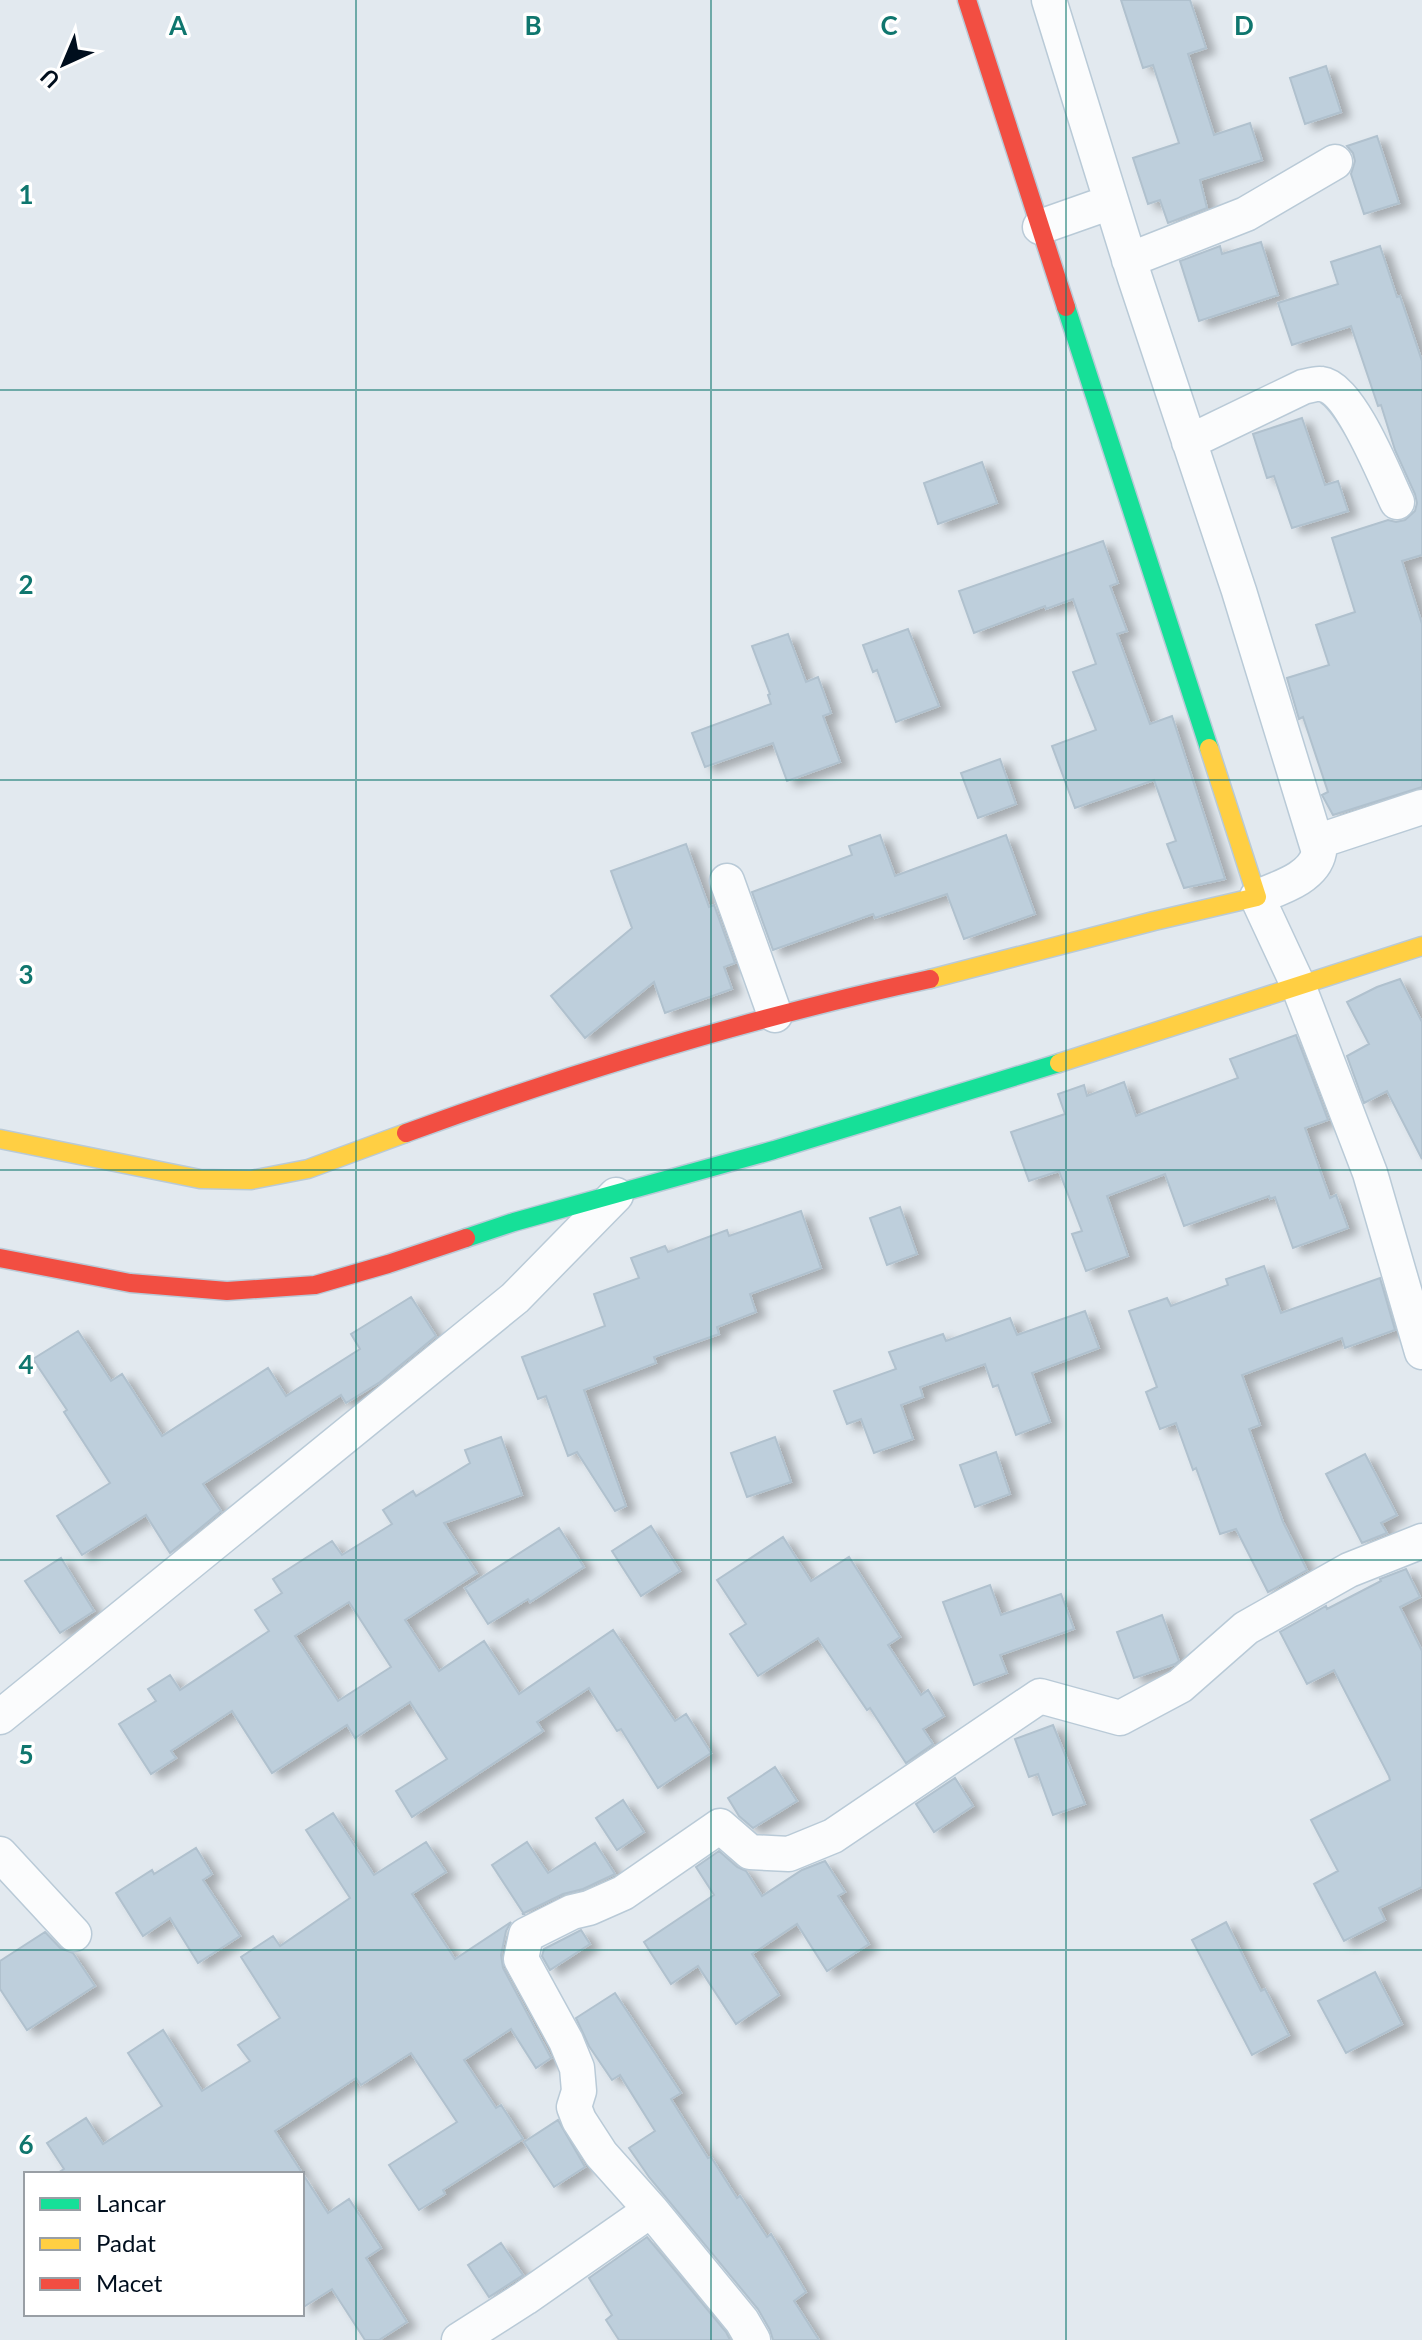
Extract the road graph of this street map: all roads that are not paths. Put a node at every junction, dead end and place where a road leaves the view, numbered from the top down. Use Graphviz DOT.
graph roads {
  1 [pos="967,0"];
  2 [pos="1049,0"];
  3 [pos="1335,162"];
  4 [pos="1111,202"];
  5 [pos="1040,227"];
  6 [pos="1129,260"];
  7 [pos="1189,442"];
  8 [pos="1397,502"];
  9 [pos="1422,807"];
  10 [pos="727,881"];
  11 [pos="1287,881"];
  12 [pos="1422,946"];
  13 [pos="1296,982"];
  14 [pos="775,1015"];
  15 [pos="0,1139"];
  16 [pos="616,1195"];
  17 [pos="0,1258"];
  18 [pos="1422,1352"];
  19 [pos="1422,1541"];
  20 [pos="0,1717"];
  21 [pos="0,1854"];
  22 [pos="74,1934"];
  23 [pos="651,2210"];
  24 [pos="459,2340"];
  25 [pos="753,2340"];
  1 -- 5 [label="street"];
  2 -- 4 [label="street"];
  3 -- 6 [label="street"];
  4 -- 5 [label="street"];
  4 -- 6 [label="street"];
  5 -- 11 [label="street"];
  6 -- 7 [label="street"];
  7 -- 8 [label="street"];
  7 -- 11 [label="street"];
  9 -- 11 [label="street"];
  10 -- 14 [label="street"];
  11 -- 13 [label="street"];
  11 -- 14 [label="street"];
  12 -- 13 [label="street"];
  13 -- 16 [label="street"];
  13 -- 18 [label="street"];
  14 -- 15 [label="street"];
  16 -- 17 [label="street"];
  16 -- 20 [label="street"];
  19 -- 23 [label="street"];
  21 -- 22 [label="street"];
  23 -- 24 [label="street"];
  23 -- 25 [label="street"];
}
